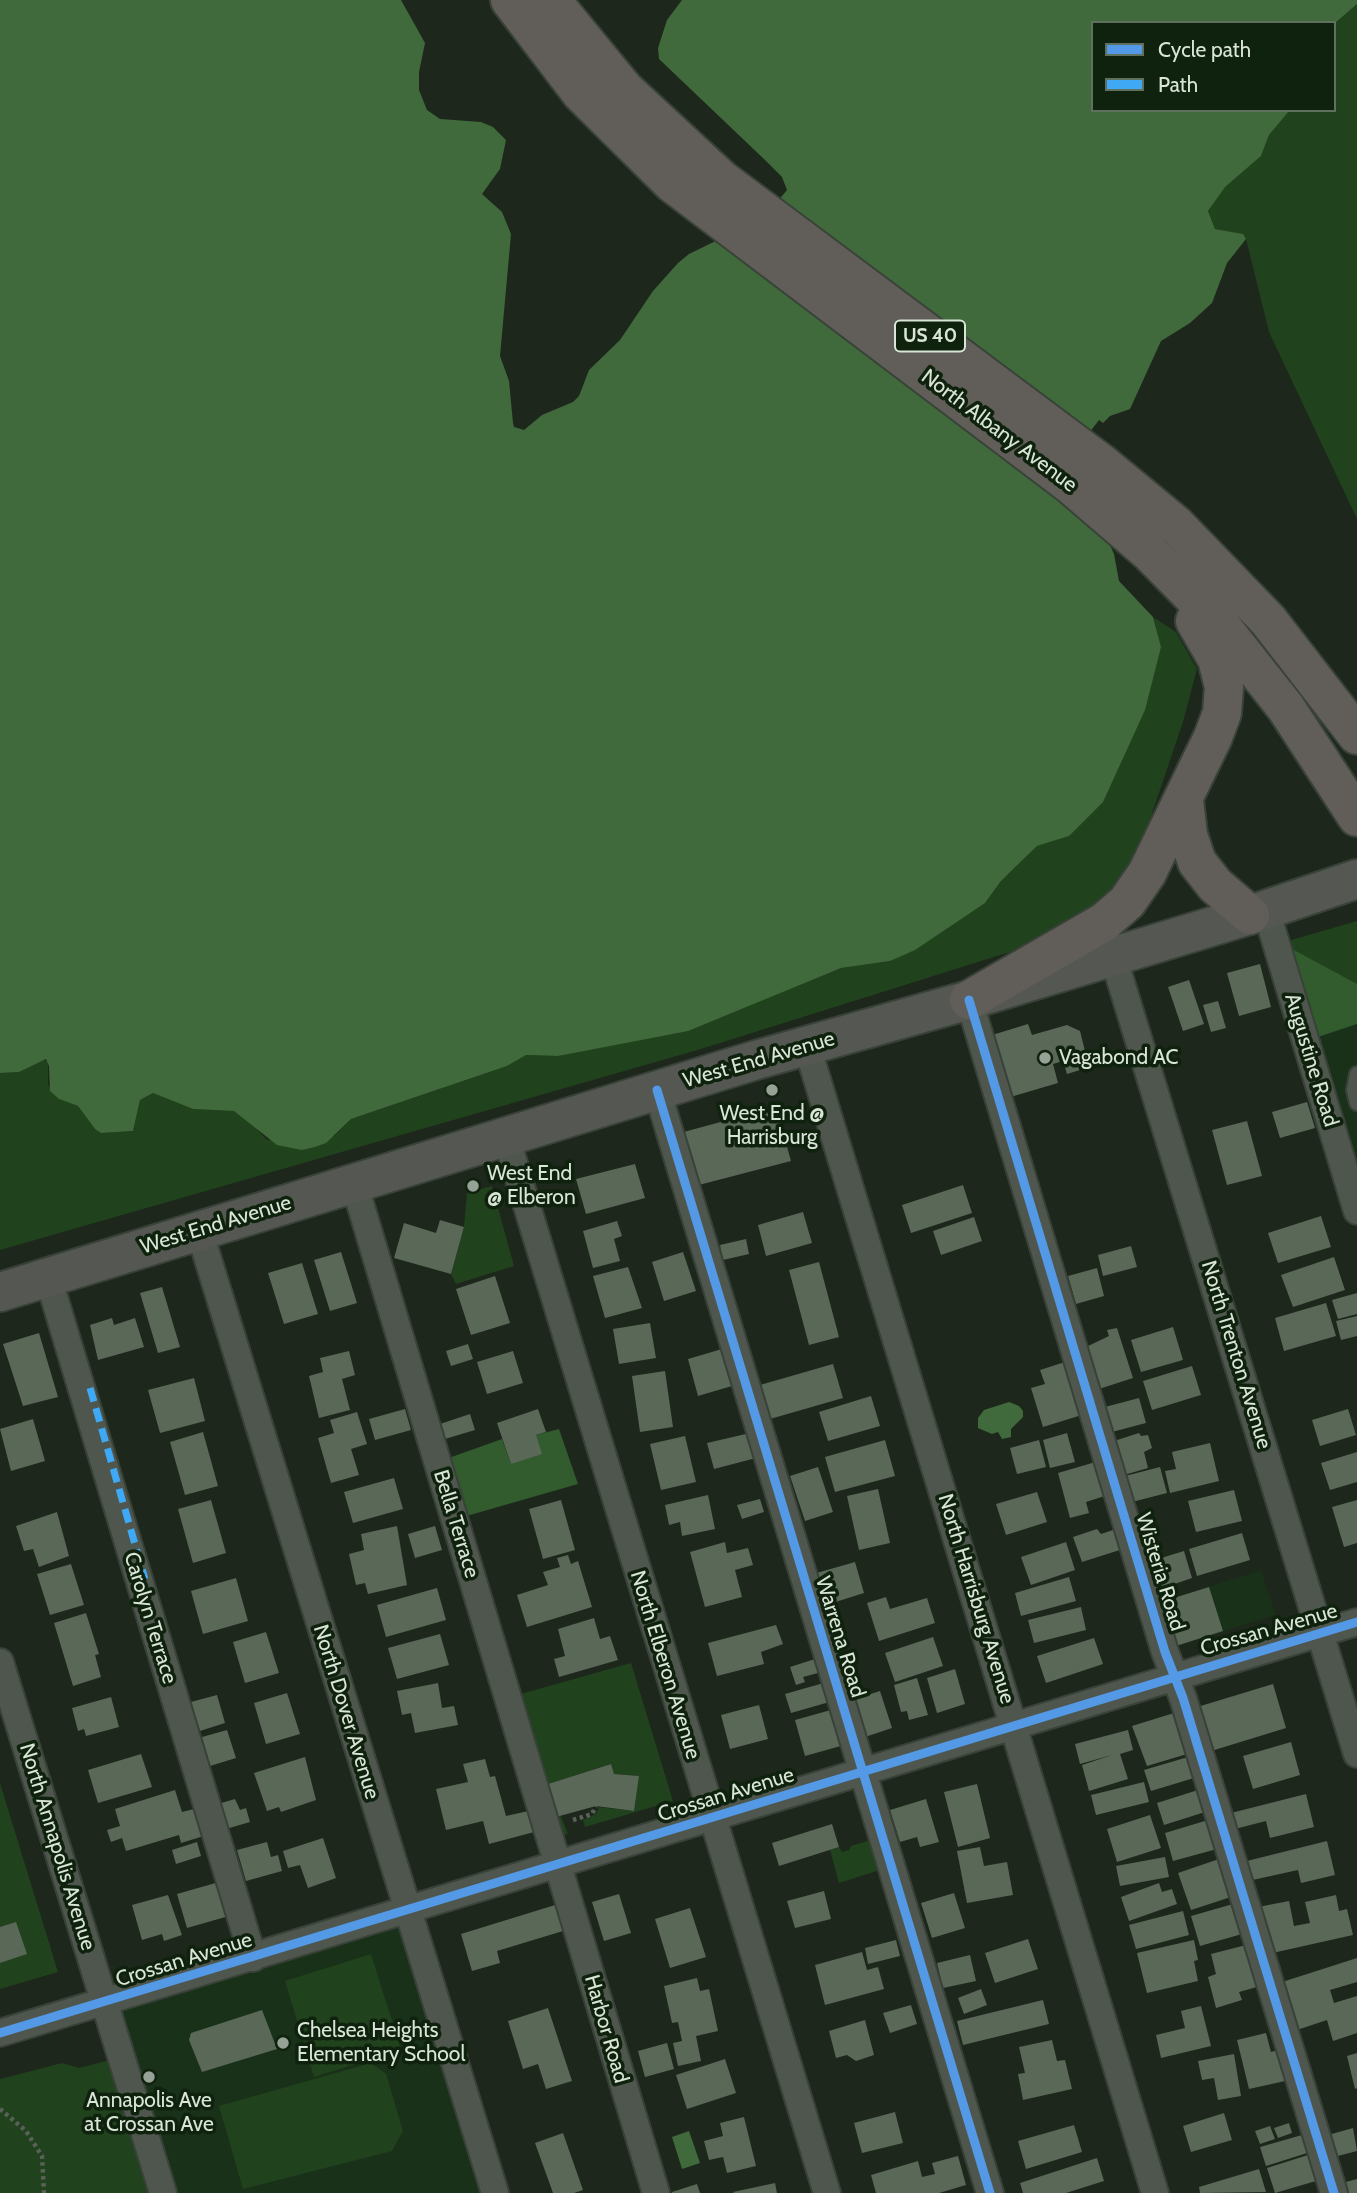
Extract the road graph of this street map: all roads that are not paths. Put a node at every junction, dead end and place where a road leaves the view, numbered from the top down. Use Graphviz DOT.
graph roads {
  1 [pos="510,0"];
  2 [pos="551,0"];
  3 [pos="711,192"];
  4 [pos="1126,505"];
  5 [pos="1149,552"];
  6 [pos="1357,735"];
  7 [pos="1184,800"];
  8 [pos="1357,817"];
  9 [pos="1357,879"];
  10 [pos="1258,912"];
  11 [pos="1113,956"];
  12 [pos="969,1000"];
  13 [pos="807,1046"];
  14 [pos="1357,1074"];
  15 [pos="657,1090"];
  16 [pos="1357,1103"];
  17 [pos="506,1137"];
  18 [pos="355,1183"];
  19 [pos="1357,1211"];
  20 [pos="199,1230"];
  21 [pos="48,1277"];
  22 [pos="0,1292"];
  23 [pos="1357,1622"];
  24 [pos="1321,1632"];
  25 [pos="0,1662"];
  26 [pos="1175,1675"];
  27 [pos="1016,1725"];
  28 [pos="1357,1754"];
  29 [pos="864,1772"];
  30 [pos="712,1818"];
  31 [pos="558,1864"];
  32 [pos="408,1911"];
  33 [pos="253,1958"];
  34 [pos="106,2002"];
  35 [pos="0,2033"];
  36 [pos="163,2193"];
  37 [pos="495,2193"];
  38 [pos="656,2193"];
  39 [pos="827,2193"];
  40 [pos="990,2193"];
  41 [pos="1155,2193"];
  42 [pos="1334,2193"];
  1 -- 3 [label="highway, North Albany Avenue / US 40"];
  2 -- 3 [label="highway, North Albany Avenue / US 40"];
  3 -- 4 [label="highway, North Albany Avenue / US 40"];
  4 -- 5 [label="highway, North Albany Avenue / US 40"];
  4 -- 6 [label="highway, North Albany Avenue / US 40"];
  5 -- 7 [label="highway"];
  5 -- 8 [label="highway, North Albany Avenue / US 40"];
  7 -- 10 [label="highway"];
  7 -- 12 [label="highway"];
  9 -- 10 [label="main road, West End Avenue"];
  10 -- 11 [label="main road, West End Avenue"];
  10 -- 19 [label="street, Augustine Road"];
  11 -- 12 [label="main road, West End Avenue"];
  11 -- 24 [label="street, North Trenton Avenue"];
  12 -- 13 [label="main road, West End Avenue"];
  12 -- 26 [label="street, Wisteria Road"];
  13 -- 15 [label="main road, West End Avenue"];
  13 -- 27 [label="street, North Harrisburg Avenue"];
  14 -- 16 [label="lane"];
  15 -- 17 [label="main road, West End Avenue"];
  15 -- 29 [label="street, Warrena Road"];
  17 -- 18 [label="main road, West End Avenue"];
  17 -- 30 [label="street, North Elberon Avenue"];
  18 -- 20 [label="main road, West End Avenue"];
  18 -- 31 [label="street, Bella Terrace"];
  20 -- 21 [label="main road, West End Avenue"];
  20 -- 32 [label="street, North Dover Avenue"];
  21 -- 22 [label="main road, West End Avenue"];
  21 -- 33 [label="street, Carolyn Terrace"];
  23 -- 24 [label="street, Crossan Avenue"];
  24 -- 26 [label="street, Crossan Avenue"];
  24 -- 28 [label="street, North Trenton Avenue"];
  25 -- 34 [label="street, North Annapolis Avenue"];
  26 -- 27 [label="street, Crossan Avenue"];
  26 -- 42 [label="street, Wisteria Road"];
  27 -- 29 [label="street, Crossan Avenue"];
  27 -- 41 [label="street, North Harrisburg Avenue"];
  29 -- 30 [label="street, Crossan Avenue"];
  29 -- 40 [label="street, Warrena Road"];
  30 -- 31 [label="street, Crossan Avenue"];
  30 -- 39 [label="street, North Elberon Avenue"];
  31 -- 32 [label="street, Crossan Avenue"];
  31 -- 38 [label="street, Harbor Road"];
  32 -- 33 [label="street, Crossan Avenue"];
  32 -- 37 [label="street, North Dover Avenue"];
  33 -- 34 [label="street, Crossan Avenue"];
  34 -- 35 [label="street, Crossan Avenue"];
  34 -- 36 [label="street, North Annapolis Avenue"];
}
